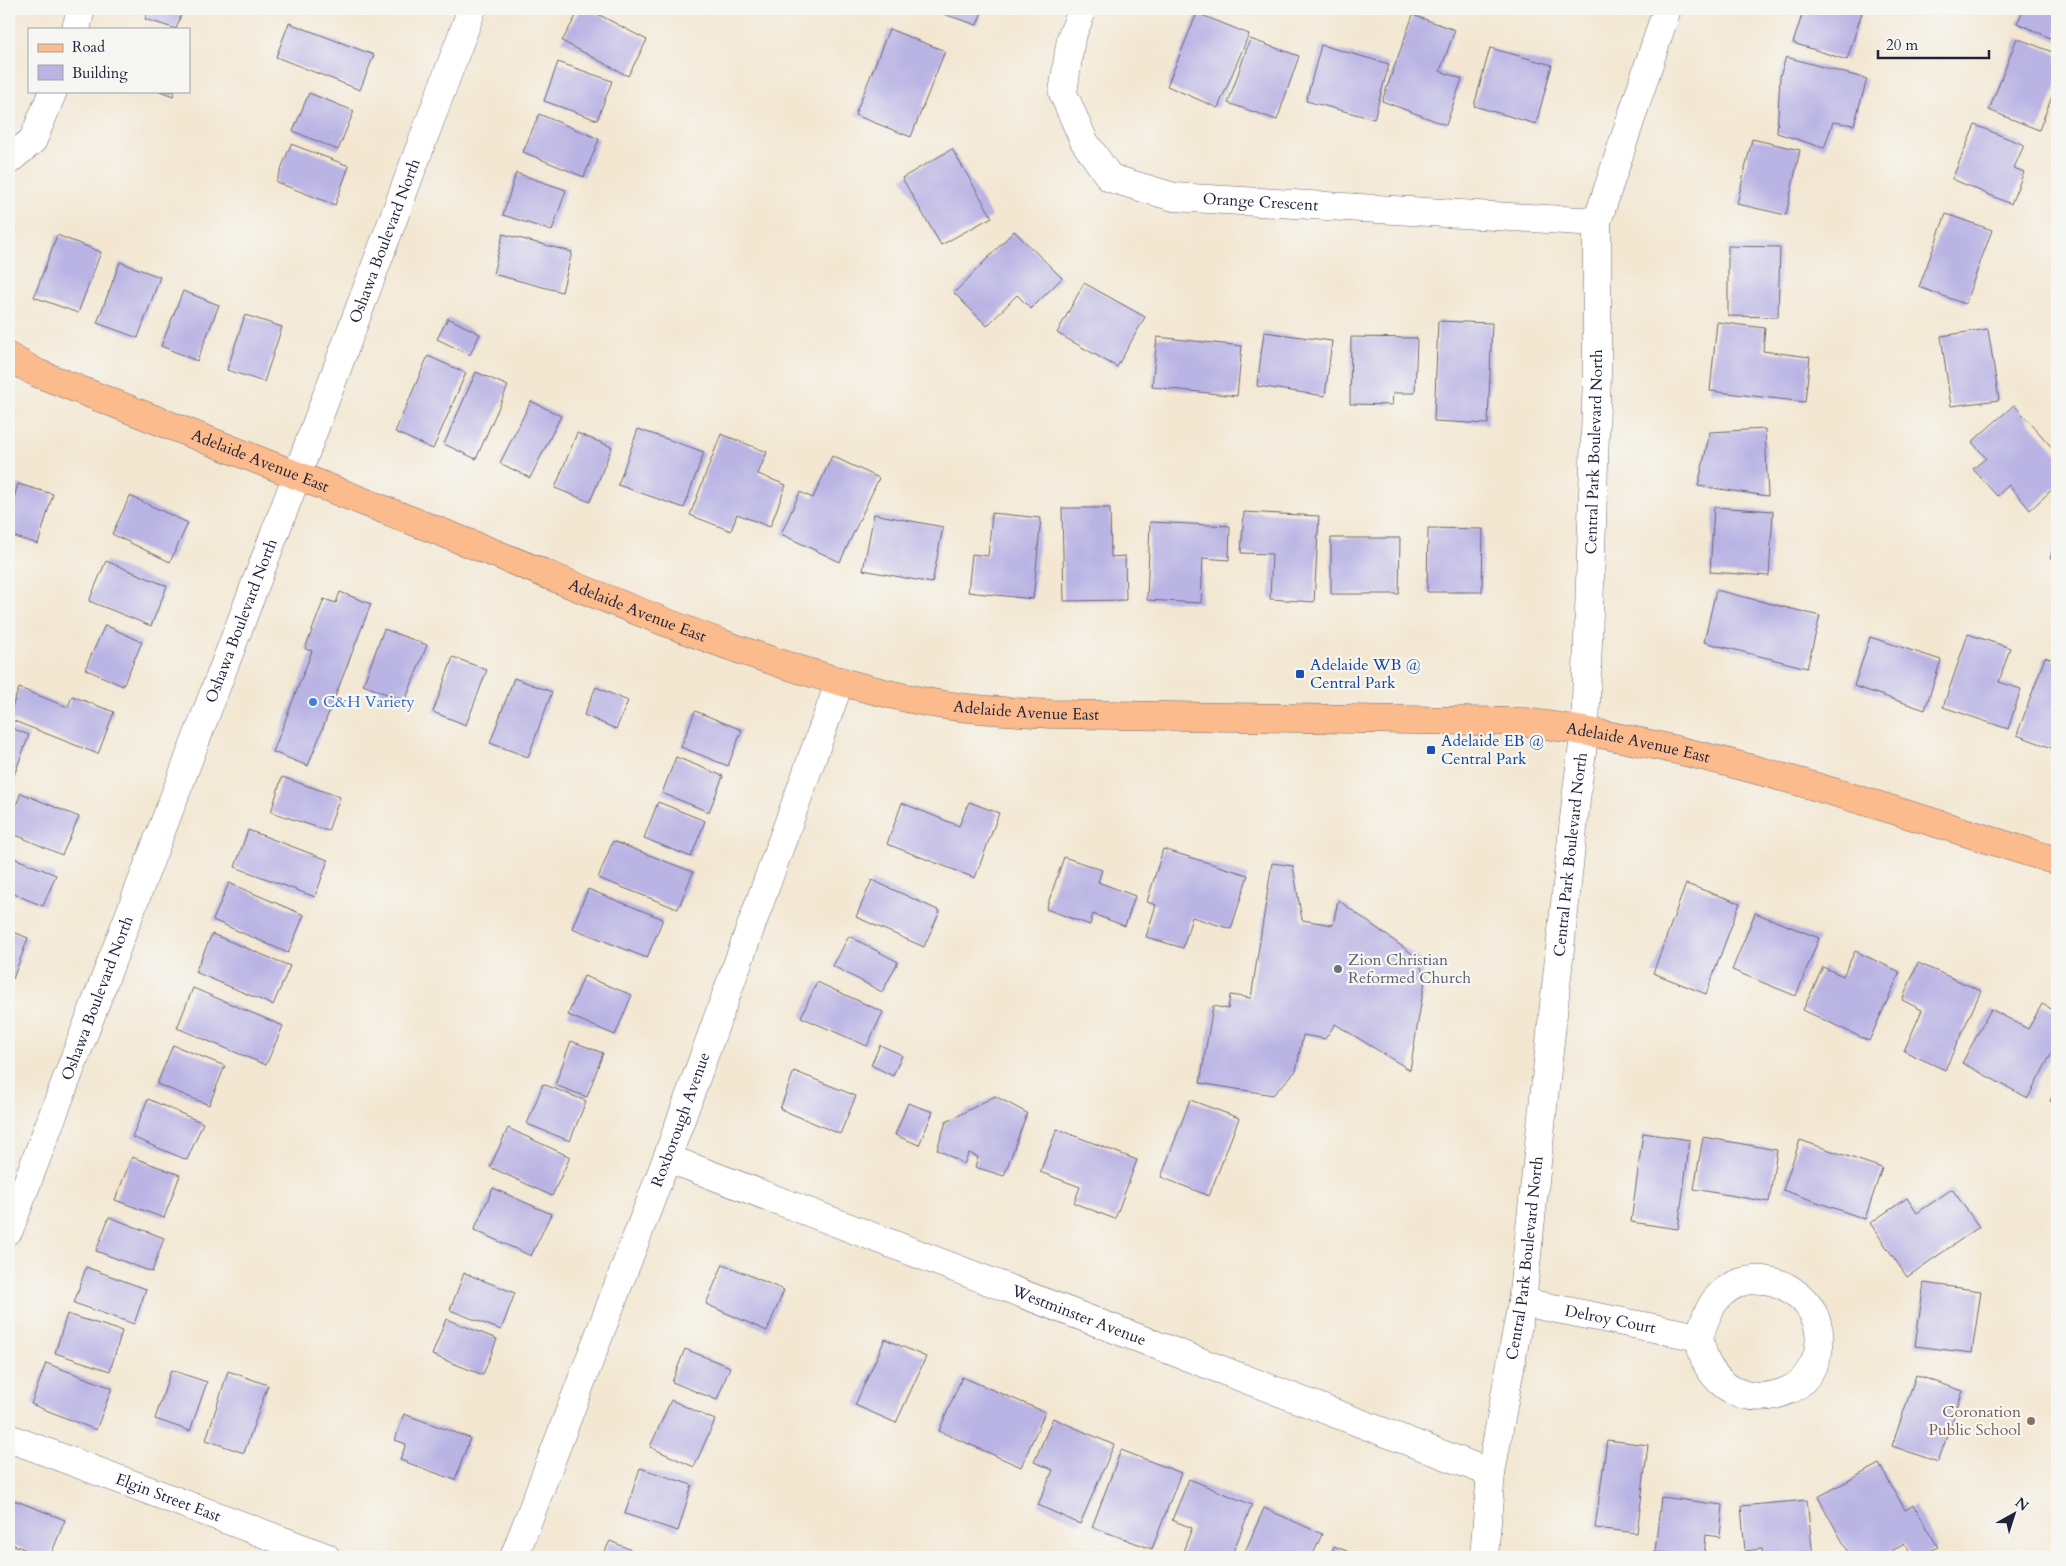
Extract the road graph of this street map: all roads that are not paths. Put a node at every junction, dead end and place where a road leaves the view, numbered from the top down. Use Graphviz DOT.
graph roads {
  1 [pos="81,9"];
  2 [pos="472,9"];
  3 [pos="1083,9"];
  4 [pos="1667,9"];
  5 [pos="76,28"];
  6 [pos="53,92"];
  7 [pos="9,160"];
  8 [pos="1597,222"];
  9 [pos="9,357"];
  10 [pos="9,370"];
  11 [pos="37,373"];
  12 [pos="297,475"];
  13 [pos="840,681"];
  14 [pos="1585,730"];
  15 [pos="2057,861"];
  16 [pos="667,1158"];
  17 [pos="9,1230"];
  18 [pos="1522,1302"];
  19 [pos="1699,1337"];
  20 [pos="9,1438"];
  21 [pos="1491,1473"];
  22 [pos="326,1557"];
  23 [pos="514,1557"];
  24 [pos="1484,1557"];
  1 -- 5 [label="street"];
  2 -- 12 [label="street, Oshawa Boulevard North"];
  3 -- 8 [label="street, Orange Crescent"];
  4 -- 8 [label="street, Central Park Boulevard North"];
  6 -- 7 [label="street"];
  8 -- 14 [label="street, Central Park Boulevard North"];
  9 -- 11 [label="main road, Adelaide Avenue East"];
  10 -- 11 [label="main road, Adelaide Avenue East"];
  11 -- 12 [label="main road, Adelaide Avenue East"];
  12 -- 13 [label="main road, Adelaide Avenue East"];
  12 -- 17 [label="street, Oshawa Boulevard North"];
  13 -- 14 [label="main road, Adelaide Avenue East"];
  13 -- 16 [label="street, Roxborough Avenue"];
  14 -- 15 [label="main road, Adelaide Avenue East"];
  14 -- 18 [label="street, Central Park Boulevard North"];
  16 -- 21 [label="street, Westminster Avenue"];
  16 -- 23 [label="street, Roxborough Avenue"];
  18 -- 19 [label="street, Delroy Court"];
  18 -- 21 [label="street, Central Park Boulevard North"];
  19 -- 19 [label="street"];
  20 -- 22 [label="street, Elgin Street East"];
  21 -- 24 [label="street, Central Park Boulevard North"];
}
